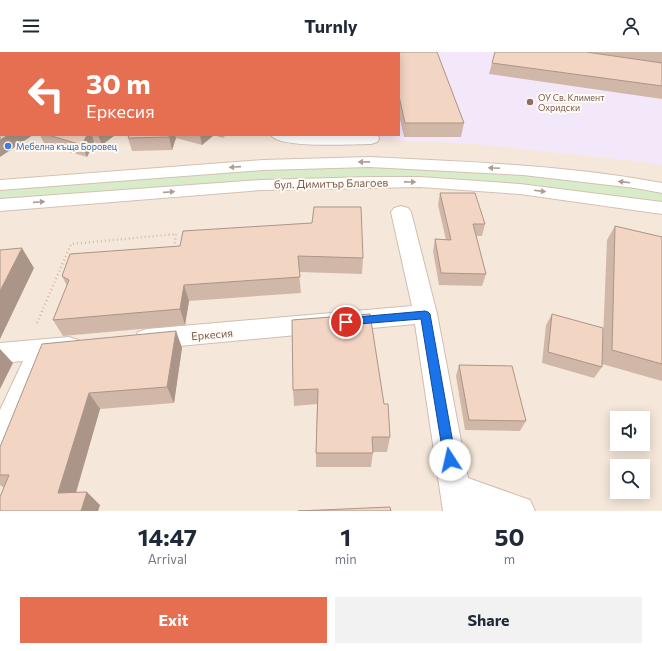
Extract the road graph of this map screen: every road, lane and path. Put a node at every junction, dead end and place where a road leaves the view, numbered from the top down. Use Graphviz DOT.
graph roads {
  1 [pos="282,136"];
  2 [pos="370,137"];
  3 [pos="0,185"];
  4 [pos="662,188"];
  5 [pos="0,205"];
  6 [pos="662,208"];
  7 [pos="401,212"];
  8 [pos="172,257"];
  9 [pos="425,314"];
  10 [pos="127,342"];
  11 [pos="88,345"];
  12 [pos="33,350"];
  13 [pos="0,353"];
  14 [pos="0,441"];
  15 [pos="457,500"];
  16 [pos="519,511"];
  1 -- 2 [label="main road"];
  4 -- 3 [label="main road, бул. Димитър Благоев, one-way"];
  5 -- 6 [label="main road, бул. Димитър Благоев, one-way"];
  7 -- 9 [label="main road"];
  8 -- 12 [label="path"];
  9 -- 10 [label="main road, Еркесия"];
  9 -- 15 [label="main road"];
  11 -- 12 [label="main road"];
  12 -- 13 [label="main road"];
  12 -- 14 [label="main road"];
  15 -- 16 [label="main road"];
}
